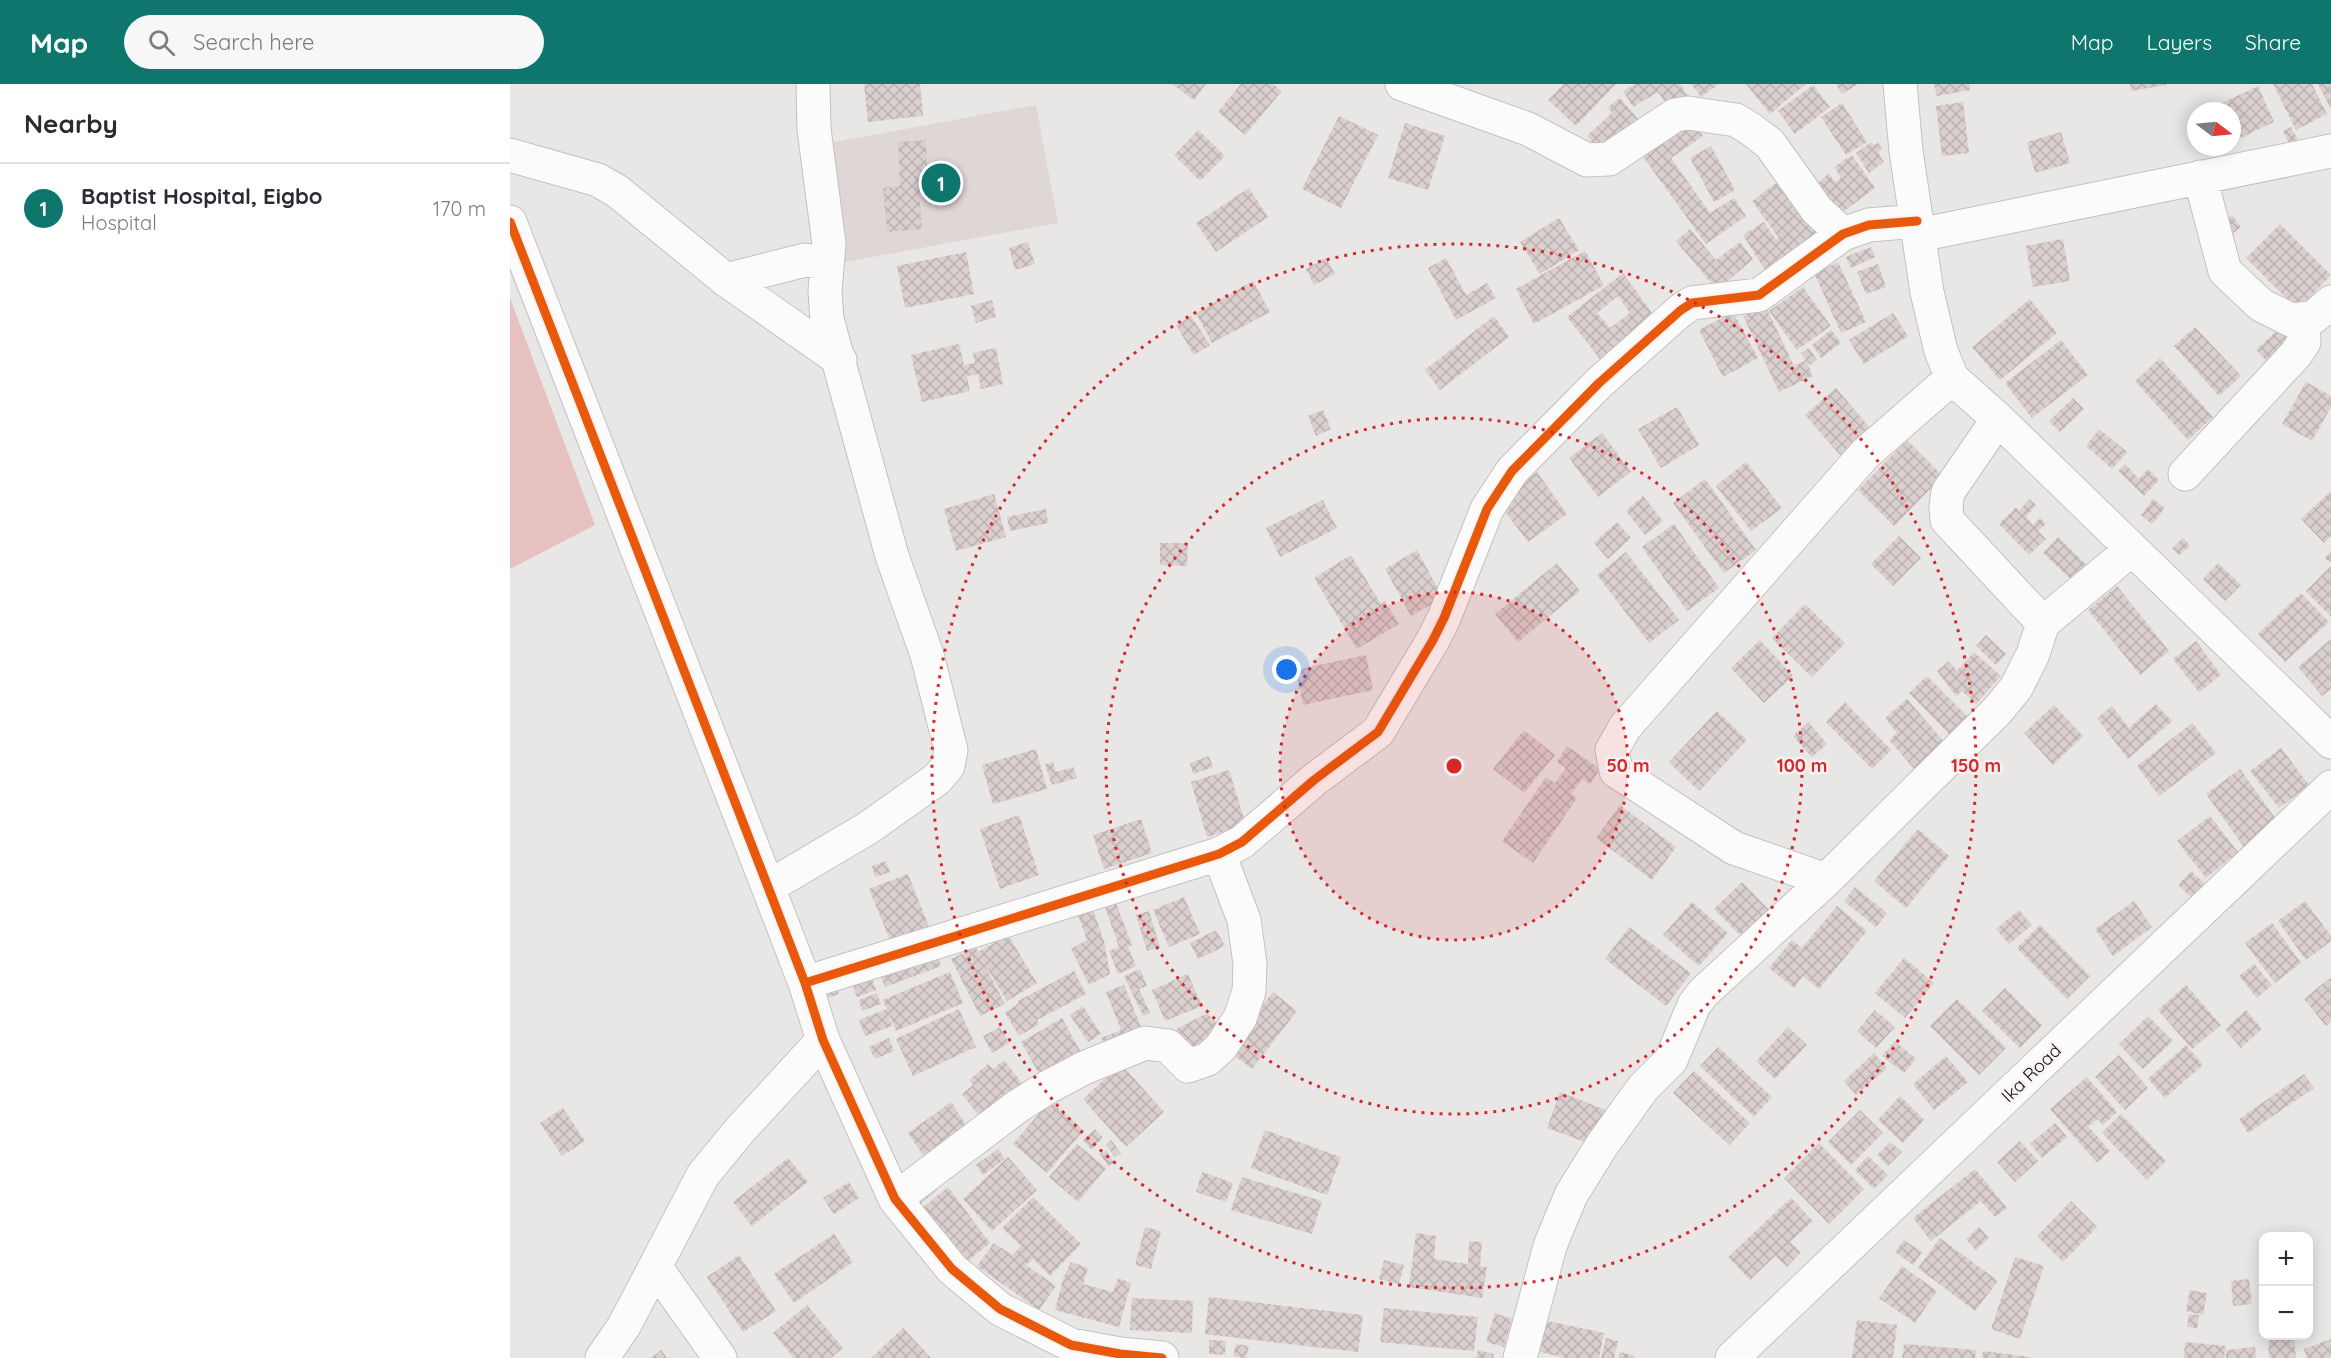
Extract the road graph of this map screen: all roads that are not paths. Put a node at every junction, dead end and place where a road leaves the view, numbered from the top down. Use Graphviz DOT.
graph roads {
  1 [pos="813,84"];
  2 [pos="1402,84"];
  3 [pos="1900,84"];
  4 [pos="2331,150"];
  5 [pos="510,155"];
  6 [pos="2200,177"];
  7 [pos="510,222"];
  8 [pos="1918,228"];
  9 [pos="1843,234"];
  10 [pos="827,263"];
  11 [pos="726,280"];
  12 [pos="2331,302"];
  13 [pos="2302,320"];
  14 [pos="840,360"];
  15 [pos="1952,378"];
  16 [pos="1998,419"];
  17 [pos="2185,474"];
  18 [pos="2132,549"];
  19 [pos="2043,623"];
  20 [pos="2331,742"];
  21 [pos="2331,787"];
  22 [pos="1220,854"];
  23 [pos="1826,880"];
  24 [pos="768,887"];
  25 [pos="805,983"];
  26 [pos="823,1040"];
  27 [pos="895,1199"];
  28 [pos="656,1268"];
  29 [pos="1119,1356"];
  30 [pos="602,1358"];
  31 [pos="720,1358"];
  32 [pos="1162,1358"];
  33 [pos="1520,1358"];
  34 [pos="1732,1358"];
  1 -- 10 [label="street"];
  2 -- 9 [label="street"];
  3 -- 8 [label="street"];
  4 -- 6 [label="street"];
  5 -- 11 [label="street"];
  6 -- 8 [label="street"];
  6 -- 13 [label="street"];
  7 -- 24 [label="street"];
  8 -- 9 [label="street"];
  8 -- 15 [label="street"];
  9 -- 22 [label="street"];
  10 -- 11 [label="street"];
  10 -- 14 [label="street"];
  11 -- 14 [label="street"];
  12 -- 13 [label="street"];
  13 -- 17 [label="street"];
  14 -- 24 [label="street"];
  15 -- 16 [label="street"];
  15 -- 23 [label="street"];
  16 -- 18 [label="street"];
  16 -- 19 [label="street"];
  18 -- 19 [label="street"];
  18 -- 20 [label="street"];
  19 -- 23 [label="street"];
  21 -- 34 [label="street, Ika Road"];
  22 -- 25 [label="street"];
  22 -- 27 [label="street"];
  23 -- 33 [label="street"];
  24 -- 25 [label="street"];
  25 -- 26 [label="street"];
  26 -- 27 [label="street"];
  26 -- 28 [label="street"];
  27 -- 29 [label="street"];
  28 -- 30 [label="street"];
  28 -- 31 [label="street"];
  29 -- 32 [label="street"];
}
